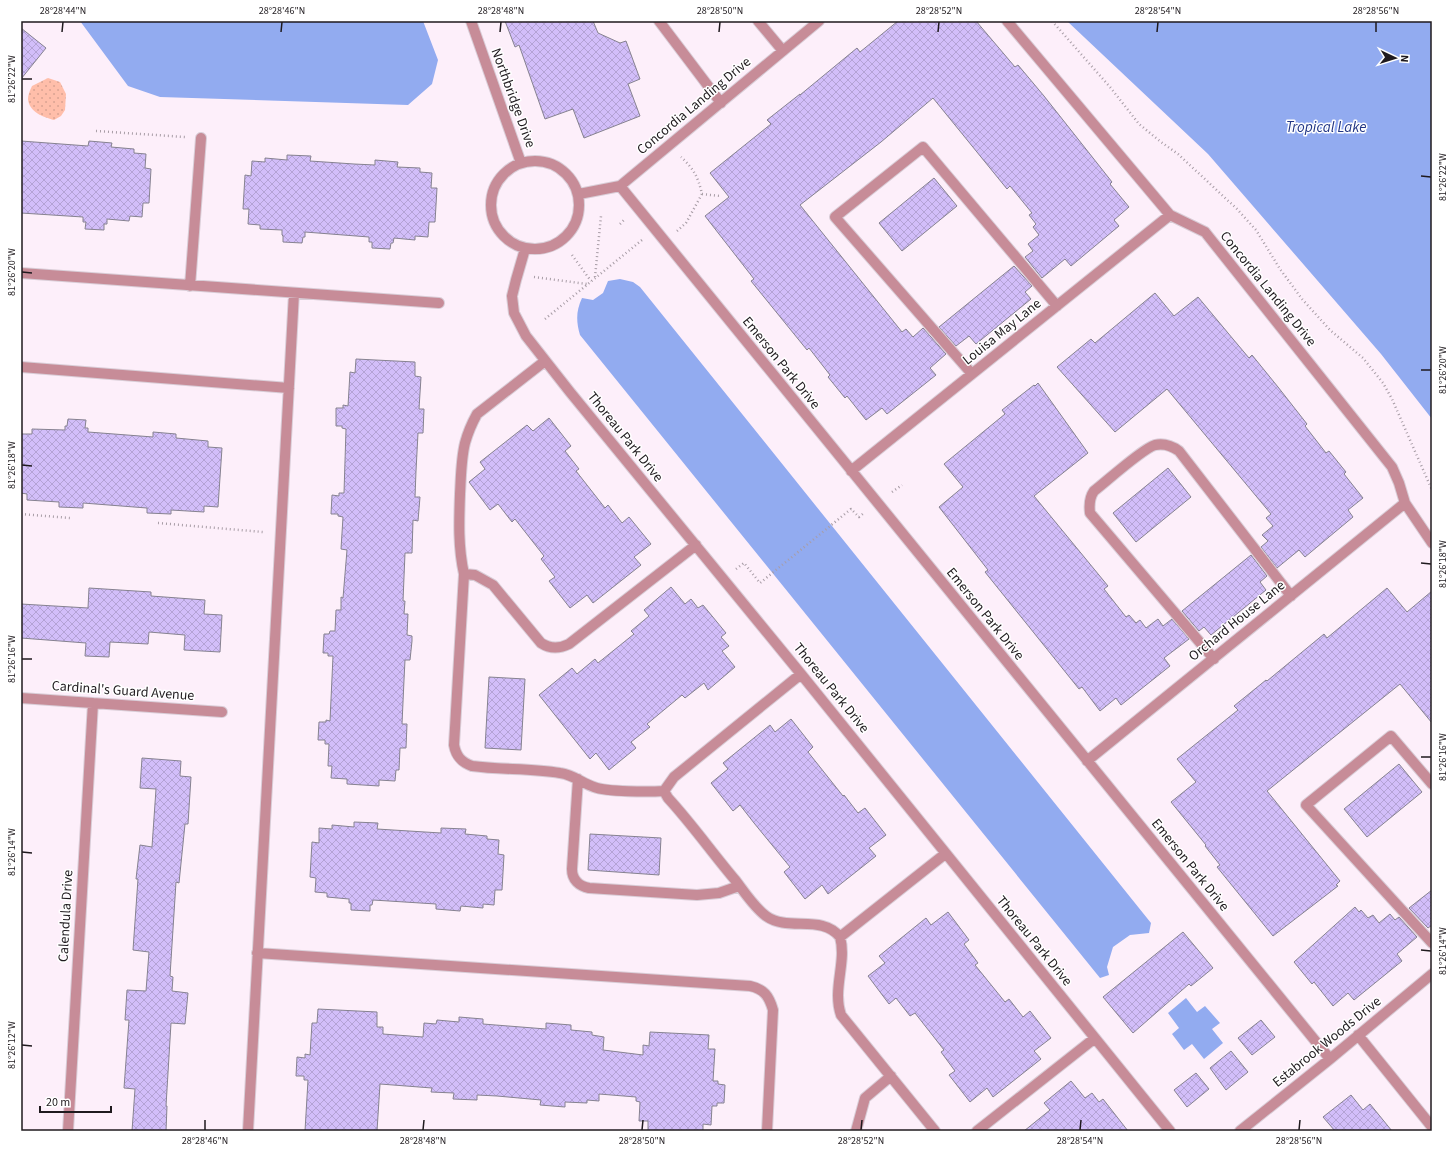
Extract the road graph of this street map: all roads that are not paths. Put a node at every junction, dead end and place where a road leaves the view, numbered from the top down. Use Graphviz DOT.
graph roads {
  1 [pos="471,21"];
  2 [pos="659,21"];
  3 [pos="758,21"];
  4 [pos="819,21"];
  5 [pos="1007,21"];
  6 [pos="782,51"];
  7 [pos="721,102"];
  8 [pos="200,138"];
  9 [pos="521,163"];
  10 [pos="620,186"];
  11 [pos="579,194"];
  12 [pos="1170,215"];
  13 [pos="525,249"];
  14 [pos="21,273"];
  15 [pos="190,286"];
  16 [pos="294,293"];
  17 [pos="439,303"];
  18 [pos="1057,306"];
  19 [pos="545,361"];
  20 [pos="21,368"];
  21 [pos="972,374"];
  22 [pos="289,388"];
  23 [pos="851,471"];
  24 [pos="1405,503"];
  25 [pos="1432,543"];
  26 [pos="696,545"];
  27 [pos="464,574"];
  28 [pos="1291,596"];
  29 [pos="1214,659"];
  30 [pos="801,674"];
  31 [pos="21,698"];
  32 [pos="93,703"];
  33 [pos="222,712"];
  34 [pos="1087,761"];
  35 [pos="578,779"];
  36 [pos="1432,784"];
  37 [pos="664,790"];
  38 [pos="945,854"];
  39 [pos="739,886"];
  40 [pos="840,936"];
  41 [pos="1432,943"];
  42 [pos="257,953"];
  43 [pos="1432,974"];
  44 [pos="1358,1035"];
  45 [pos="1095,1038"];
  46 [pos="1330,1059"];
  47 [pos="891,1076"];
  48 [pos="1432,1126"];
  49 [pos="68,1131"];
  50 [pos="248,1131"];
  51 [pos="768,1131"];
  52 [pos="856,1131"];
  53 [pos="934,1131"];
  54 [pos="977,1131"];
  55 [pos="1170,1131"];
  56 [pos="1240,1131"];
  1 -- 9 [label="street, Northbridge Drive"];
  2 -- 7 [label="street"];
  3 -- 6 [label="street"];
  4 -- 6 [label="street, Concordia Landing Drive"];
  5 -- 12 [label="street, Concordia Landing Drive"];
  6 -- 7 [label="street, Concordia Landing Drive"];
  7 -- 10 [label="street, Concordia Landing Drive"];
  8 -- 15 [label="street"];
  9 -- 11 [label="street"];
  9 -- 13 [label="street"];
  10 -- 11 [label="street, Concordia Landing Drive"];
  10 -- 23 [label="street, Emerson Park Drive"];
  11 -- 13 [label="street"];
  12 -- 18 [label="street, Louisa May Lane"];
  12 -- 24 [label="street, Concordia Landing Drive"];
  13 -- 19 [label="street, Thoreau Park Drive"];
  14 -- 15 [label="street"];
  15 -- 16 [label="street"];
  16 -- 17 [label="street"];
  16 -- 22 [label="street"];
  18 -- 21 [label="street, Louisa May Lane"];
  18 -- 21 [label="street"];
  19 -- 26 [label="street, Thoreau Park Drive"];
  19 -- 27 [label="street"];
  20 -- 22 [label="street"];
  21 -- 23 [label="street, Louisa May Lane"];
  22 -- 42 [label="street"];
  23 -- 34 [label="street, Emerson Park Drive"];
  24 -- 25 [label="street, Concordia Landing Drive"];
  24 -- 28 [label="street, Orchard House Lane"];
  26 -- 27 [label="street"];
  26 -- 30 [label="street, Thoreau Park Drive"];
  27 -- 35 [label="street"];
  28 -- 29 [label="street, Orchard House Lane"];
  28 -- 29 [label="street"];
  29 -- 34 [label="street, Orchard House Lane"];
  30 -- 37 [label="street"];
  30 -- 38 [label="street, Thoreau Park Drive"];
  31 -- 32 [label="street, Cardinal's Guard Avenue"];
  32 -- 33 [label="street, Cardinal's Guard Avenue"];
  32 -- 49 [label="street, Calendula Drive"];
  34 -- 46 [label="street, Emerson Park Drive"];
  35 -- 37 [label="street"];
  35 -- 39 [label="street"];
  36 -- 41 [label="street"];
  37 -- 39 [label="street"];
  38 -- 40 [label="street"];
  38 -- 45 [label="street, Thoreau Park Drive"];
  39 -- 40 [label="street"];
  40 -- 47 [label="street"];
  42 -- 50 [label="street"];
  42 -- 51 [label="street"];
  43 -- 44 [label="street, Estabrook Woods Drive"];
  44 -- 46 [label="street, Estabrook Woods Drive"];
  44 -- 48 [label="street"];
  45 -- 54 [label="street"];
  45 -- 55 [label="street, Thoreau Park Drive"];
  46 -- 56 [label="street, Estabrook Woods Drive"];
  47 -- 52 [label="street"];
  47 -- 53 [label="street"];
}
